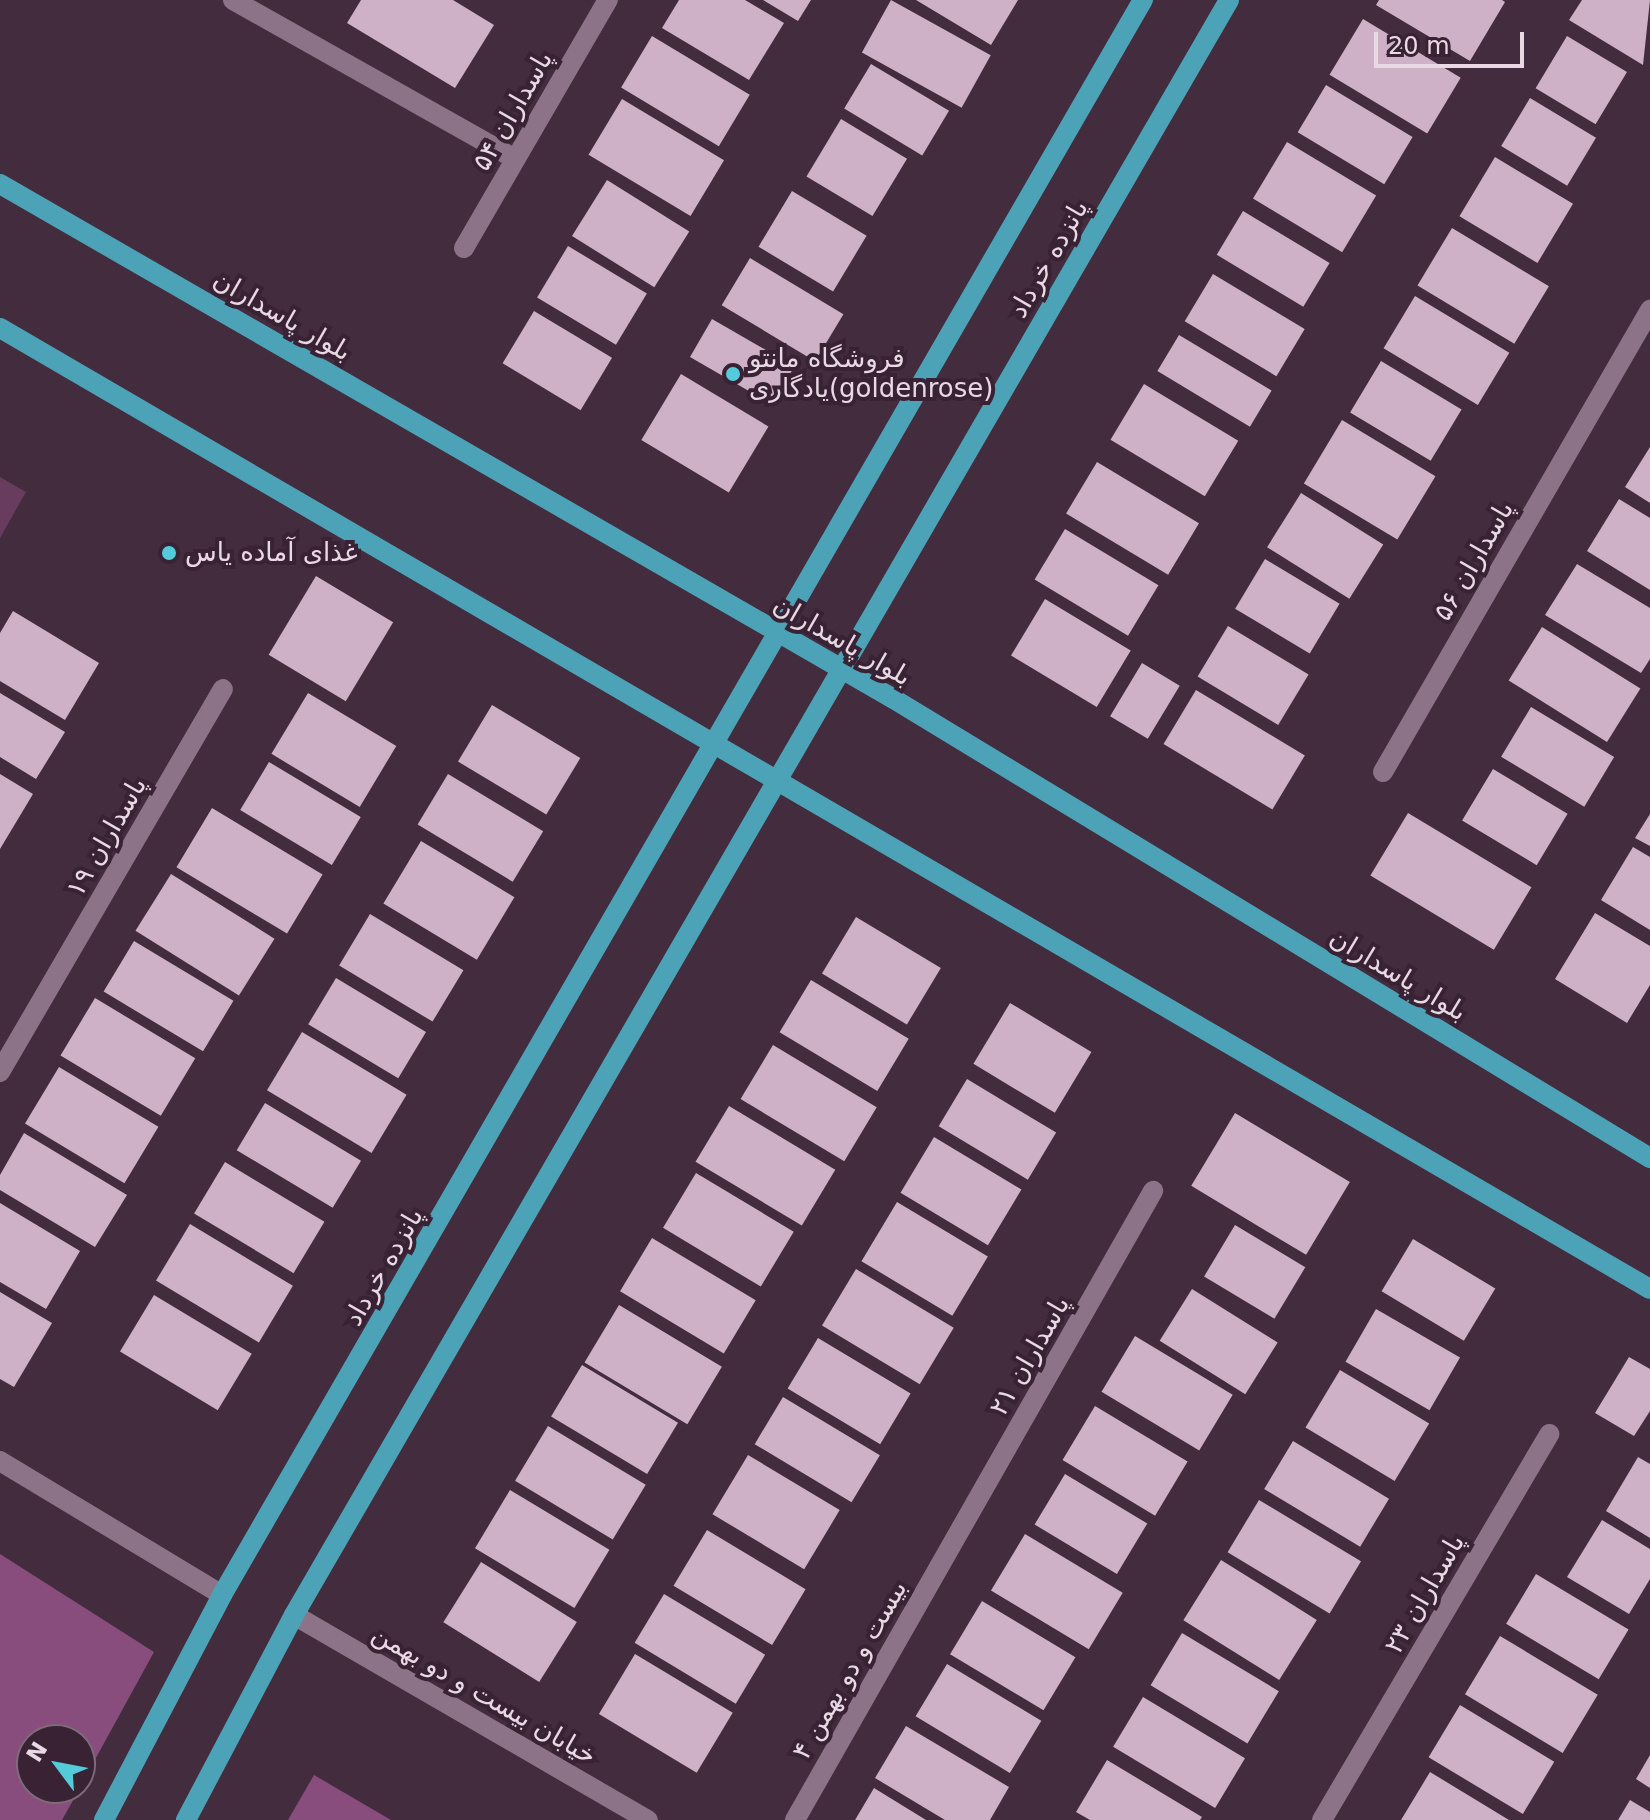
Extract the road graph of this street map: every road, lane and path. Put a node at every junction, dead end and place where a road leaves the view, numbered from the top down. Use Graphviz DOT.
graph roads {
  1 [pos="233,0"];
  2 [pos="608,0"];
  3 [pos="1143,0"];
  4 [pos="1229,0"];
  5 [pos="515,159"];
  6 [pos="0,184"];
  7 [pos="464,248"];
  8 [pos="1650,310"];
  9 [pos="0,328"];
  10 [pos="782,636"];
  11 [pos="842,669"];
  12 [pos="223,689"];
  13 [pos="719,745"];
  14 [pos="1383,772"];
  15 [pos="781,777"];
  16 [pos="0,1072"];
  17 [pos="1650,1158"];
  18 [pos="1153,1191"];
  19 [pos="1650,1289"];
  20 [pos="1549,1434"];
  21 [pos="0,1461"];
  22 [pos="951,1546"];
  23 [pos="222,1595"];
  24 [pos="294,1615"];
  25 [pos="104,1820"];
  26 [pos="186,1820"];
  27 [pos="648,1820"];
  28 [pos="795,1820"];
  29 [pos="1322,1820"];
  1 -- 5 [label="street"];
  2 -- 5 [label="street, پاسداران ۵۴"];
  3 -- 10 [label="main road, پانزده خرداد"];
  4 -- 11 [label="main road, پانزده خرداد"];
  5 -- 7 [label="street, پاسداران ۵۴"];
  6 -- 10 [label="main road, بلوار پاسداران"];
  8 -- 14 [label="street, پاسداران ۵۶"];
  9 -- 13 [label="main road"];
  10 -- 11 [label="main road, بلوار پاسداران"];
  10 -- 13 [label="main road, پانزده خرداد"];
  11 -- 15 [label="main road, پانزده خرداد"];
  11 -- 17 [label="main road, بلوار پاسداران"];
  12 -- 16 [label="street, پاسداران ۱۹"];
  13 -- 15 [label="main road"];
  13 -- 23 [label="main road, پانزده خرداد"];
  15 -- 19 [label="main road"];
  15 -- 24 [label="main road"];
  18 -- 22 [label="street, پاسداران ۲۱"];
  20 -- 29 [label="street, پاسداران ۲۳"];
  21 -- 23 [label="street"];
  22 -- 28 [label="street, بیست و دو بهمن ۴"];
  23 -- 25 [label="main road, پانزده خرداد"];
  24 -- 26 [label="main road"];
  24 -- 27 [label="street, خیابان بیست و دو بهمن"];
}
